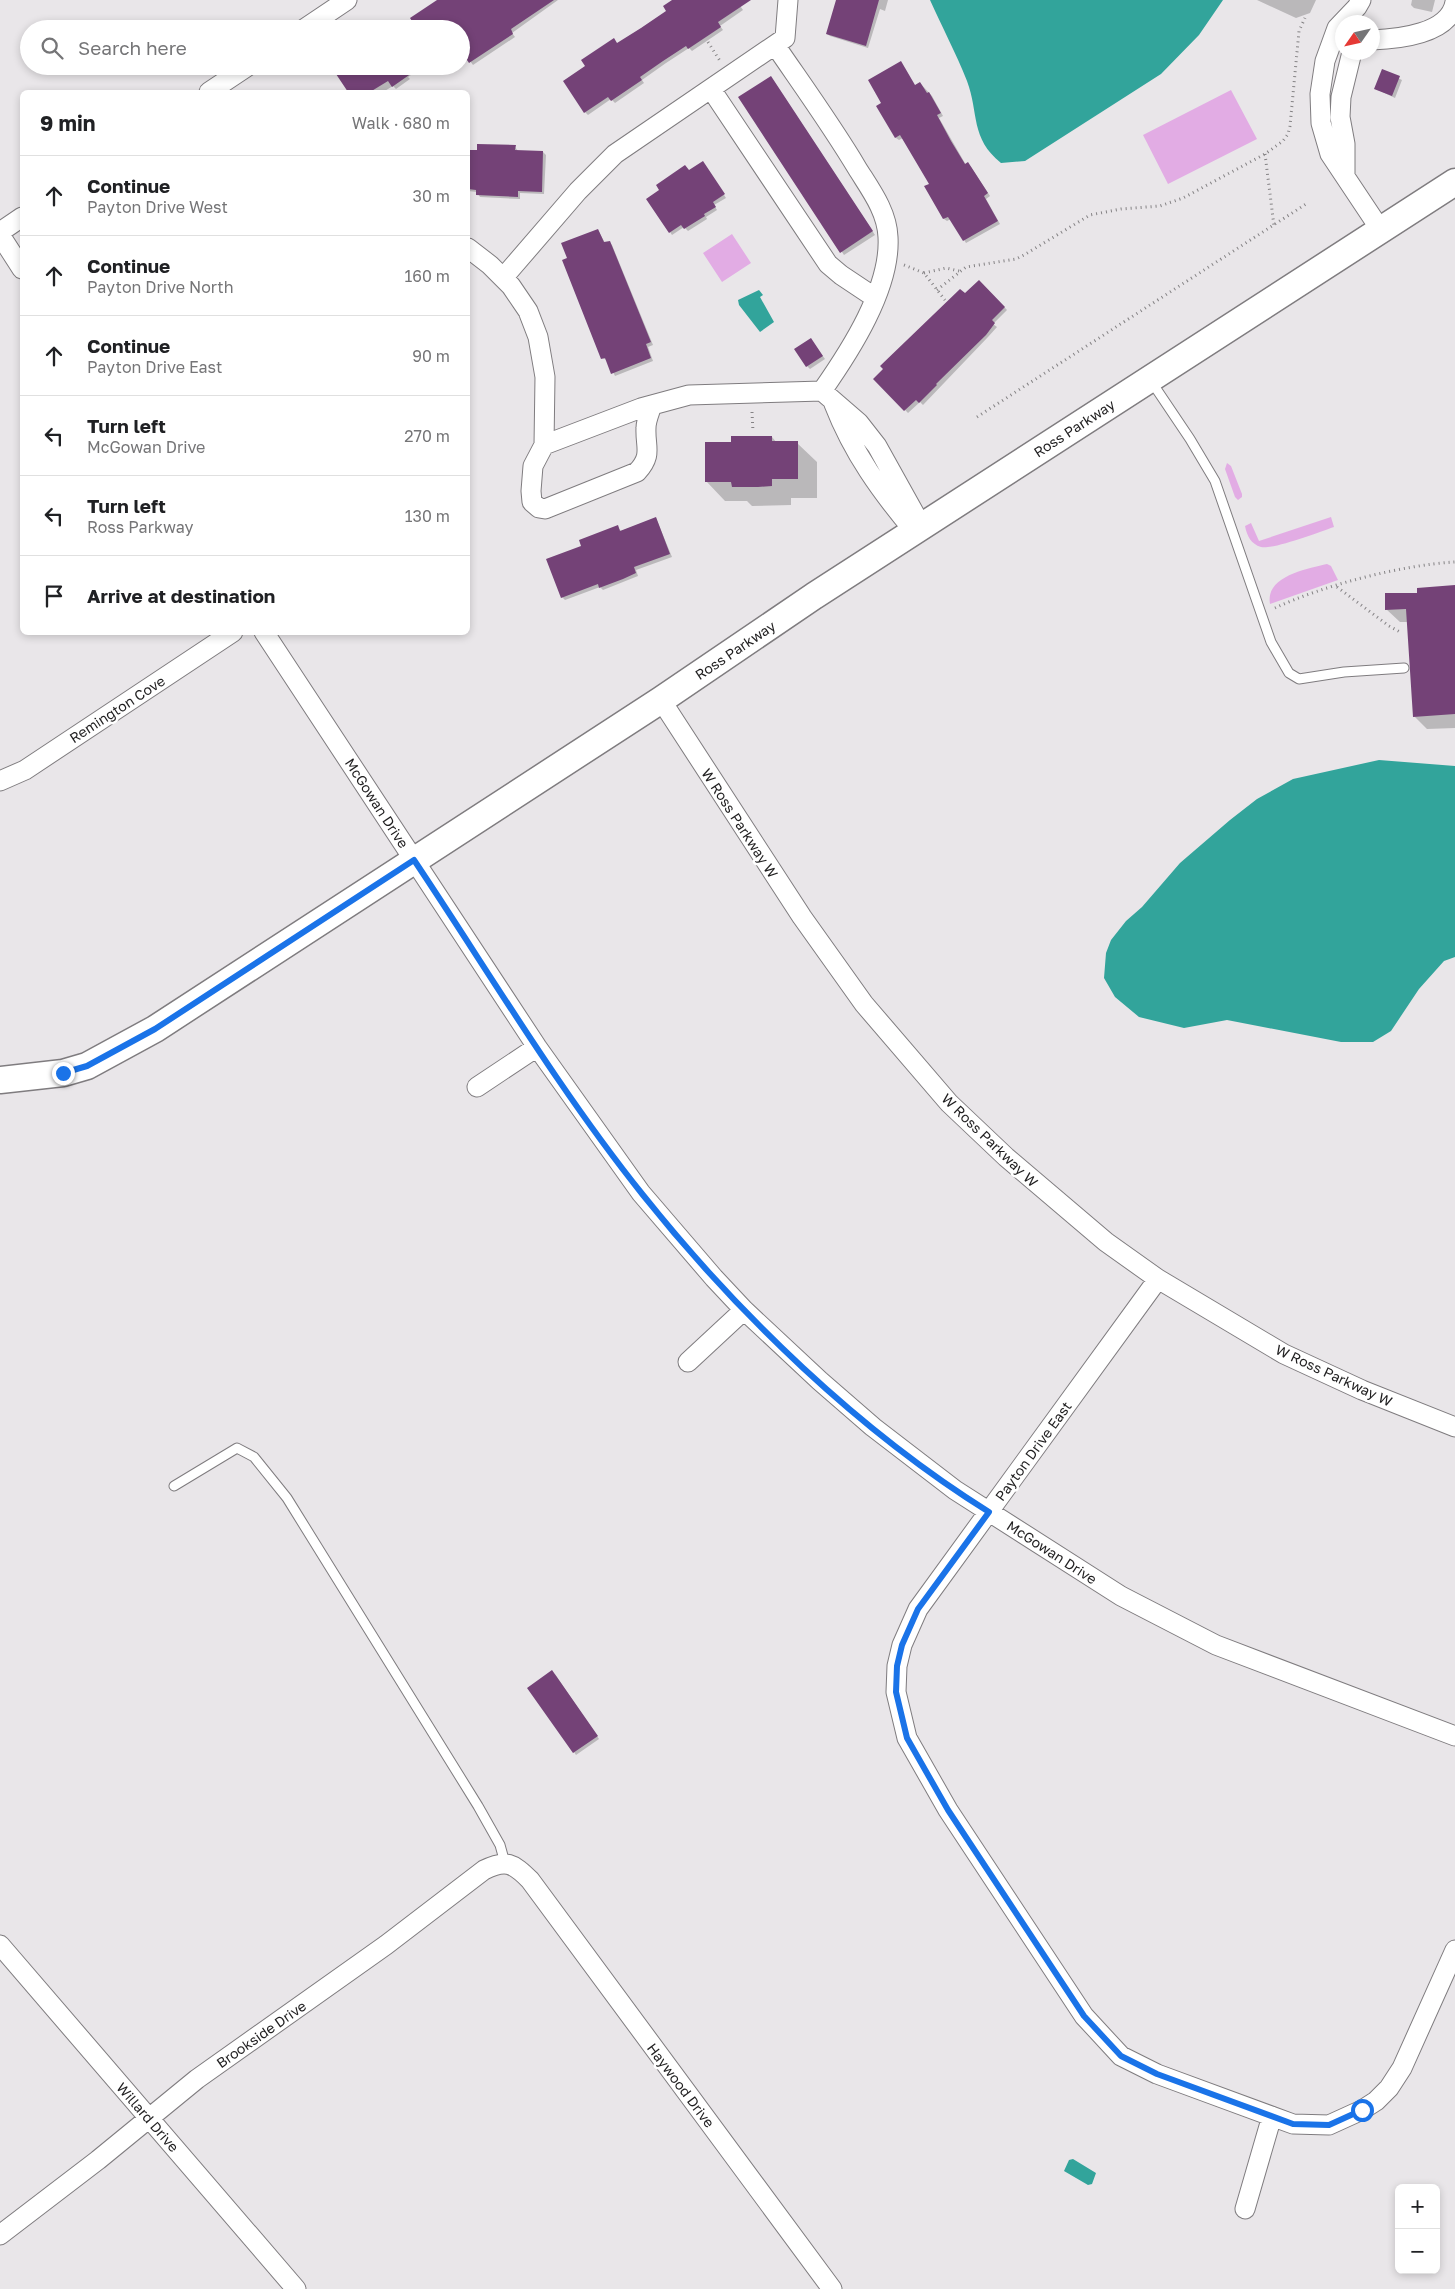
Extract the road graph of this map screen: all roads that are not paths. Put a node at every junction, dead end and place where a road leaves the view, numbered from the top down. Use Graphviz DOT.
graph roads {
  1 [pos="347,0"];
  2 [pos="788,0"];
  3 [pos="1455,2"];
  4 [pos="1358,10"];
  5 [pos="317,20"];
  6 [pos="1380,40"];
  7 [pos="780,42"];
  8 [pos="1350,60"];
  9 [pos="234,75"];
  10 [pos="712,89"];
  11 [pos="211,90"];
  12 [pos="1345,174"];
  13 [pos="1455,182"];
  14 [pos="20,219"];
  15 [pos="1380,229"];
  16 [pos="0,234"];
  17 [pos="470,250"];
  18 [pos="20,266"];
  19 [pos="503,278"];
  20 [pos="874,297"];
  21 [pos="1150,379"];
  22 [pos="828,397"];
  23 [pos="652,405"];
  24 [pos="544,444"];
  25 [pos="918,530"];
  26 [pos="228,635"];
  27 [pos="266,635"];
  28 [pos="1404,668"];
  29 [pos="661,700"];
  30 [pos="0,781"];
  31 [pos="414,860"];
  32 [pos="537,1047"];
  33 [pos="0,1080"];
  34 [pos="477,1087"];
  35 [pos="1158,1279"];
  36 [pos="744,1310"];
  37 [pos="688,1362"];
  38 [pos="1455,1427"];
  39 [pos="174,1486"];
  40 [pos="989,1512"];
  41 [pos="1455,1736"];
  42 [pos="505,1863"];
  43 [pos="0,1945"];
  44 [pos="1455,1950"];
  45 [pos="1272,2116"];
  46 [pos="149,2118"];
  47 [pos="1245,2210"];
  48 [pos="0,2235"];
  49 [pos="296,2289"];
  50 [pos="832,2289"];
  1 -- 5 [label="street"];
  2 -- 7 [label="street"];
  3 -- 6 [label="street"];
  4 -- 12 [label="street"];
  7 -- 10 [label="street"];
  7 -- 20 [label="street"];
  8 -- 12 [label="street"];
  9 -- 11 [label="street"];
  10 -- 19 [label="street"];
  10 -- 20 [label="street"];
  12 -- 15 [label="street"];
  13 -- 15 [label="street, Ross Parkway"];
  14 -- 16 [label="street"];
  15 -- 21 [label="street, Ross Parkway"];
  16 -- 18 [label="street"];
  17 -- 19 [label="street"];
  19 -- 24 [label="street"];
  20 -- 22 [label="street"];
  21 -- 25 [label="street, Ross Parkway"];
  21 -- 28 [label="lane"];
  22 -- 23 [label="street"];
  22 -- 25 [label="street"];
  23 -- 24 [label="street"];
  23 -- 24 [label="street"];
  25 -- 29 [label="street, Ross Parkway"];
  26 -- 30 [label="street, Remington Cove"];
  27 -- 31 [label="street, McGowan Drive"];
  29 -- 31 [label="street, Ross Parkway"];
  29 -- 35 [label="street, W Ross Parkway W"];
  31 -- 32 [label="street, McGowan Drive"];
  31 -- 33 [label="street, Ross Parkway"];
  32 -- 34 [label="street"];
  32 -- 36 [label="street, McGowan Drive"];
  35 -- 38 [label="street, W Ross Parkway W"];
  35 -- 40 [label="street, Payton Drive East"];
  36 -- 37 [label="street"];
  36 -- 40 [label="street, McGowan Drive"];
  39 -- 42 [label="lane"];
  40 -- 41 [label="street, McGowan Drive"];
  40 -- 45 [label="street, Payton Drive East"];
  42 -- 46 [label="street, Brookside Drive"];
  42 -- 50 [label="street, Haywood Drive"];
  43 -- 46 [label="street, Willard Drive"];
  44 -- 45 [label="street, Payton Drive East"];
  45 -- 47 [label="street"];
  46 -- 48 [label="street, Brookside Drive"];
  46 -- 49 [label="street, Willard Drive"];
}
